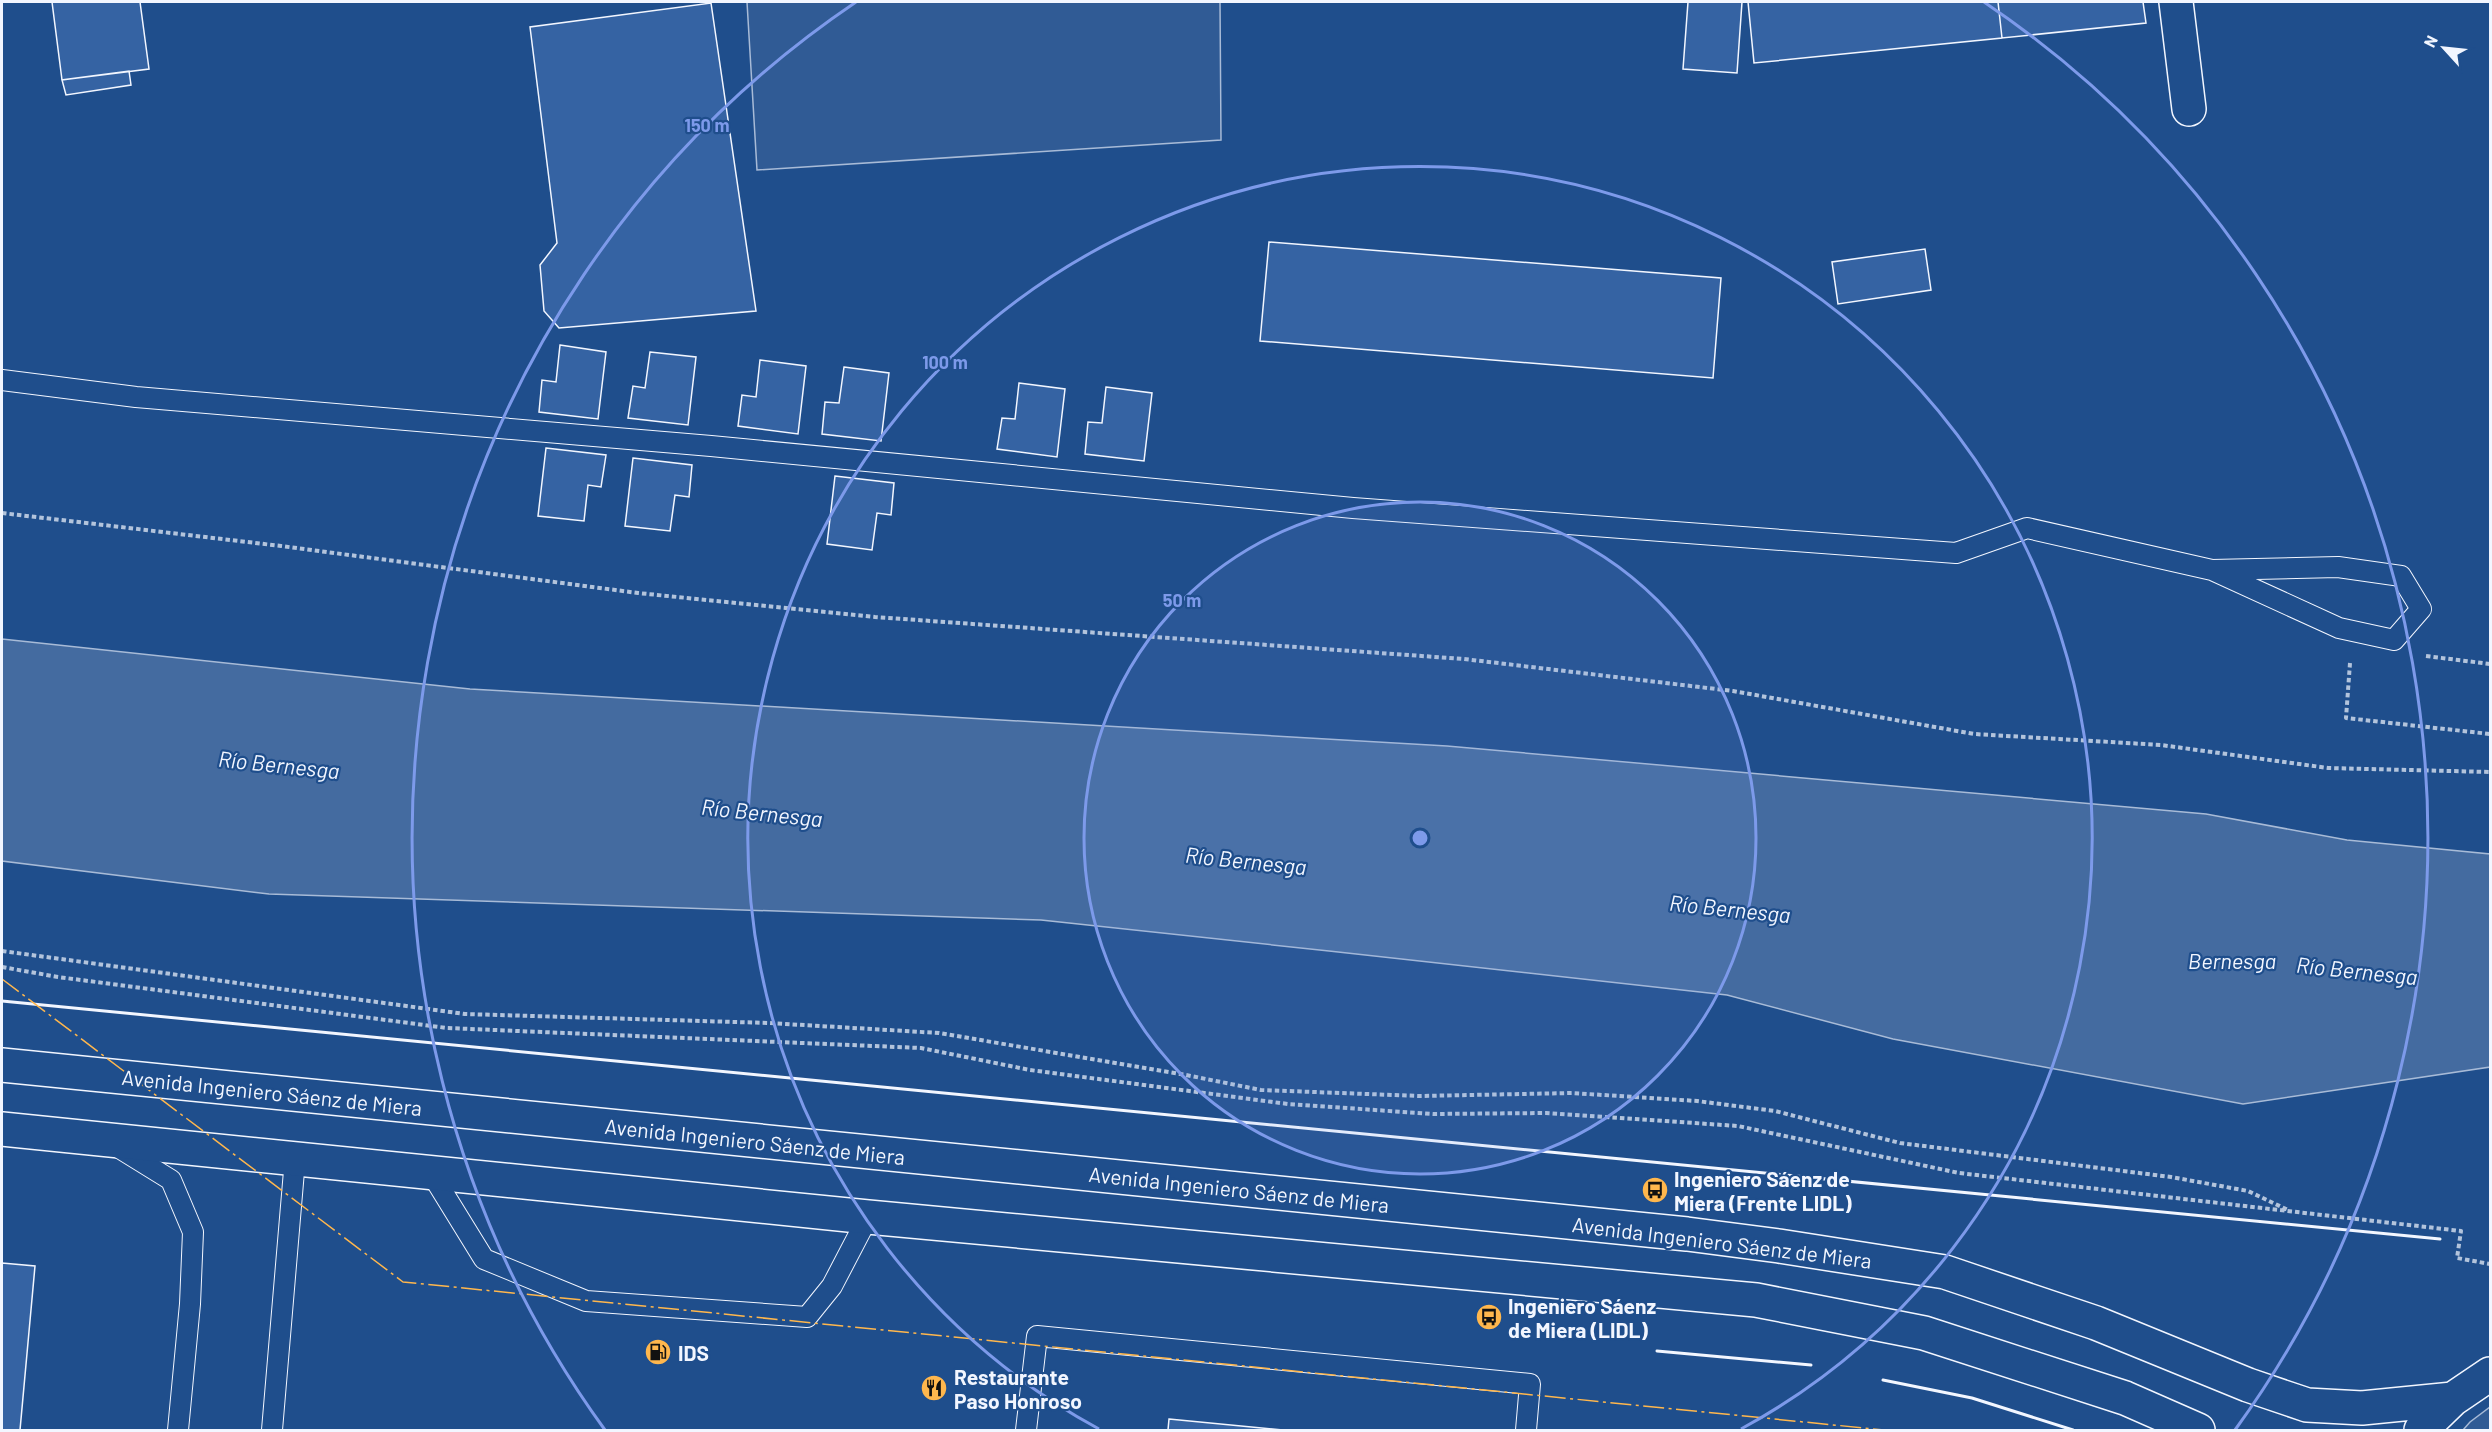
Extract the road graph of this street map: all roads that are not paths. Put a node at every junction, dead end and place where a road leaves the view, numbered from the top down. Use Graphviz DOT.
graph roads {
  1 [pos="2176,2"];
  2 [pos="2189,109"];
  3 [pos="2,380"];
  4 [pos="2212,570"];
  5 [pos="2,1065"];
  6 [pos="2,1129"];
  7 [pos="106,1140"];
  8 [pos="295,1159"];
  9 [pos="431,1173"];
  10 [pos="868,1217"];
  11 [pos="2490,1374"];
  12 [pos="2453,1399"];
  13 [pos="178,1431"];
  14 [pos="272,1431"];
  15 [pos="1026,1431"];
  16 [pos="1526,1431"];
  17 [pos="2198,1431"];
  18 [pos="2421,1431"];
  1 -- 2 [label="main road"];
  3 -- 4 [label="lane"];
  4 -- 4 [label="lane"];
  5 -- 12 [label="main road, Avenida Ingeniero Sáenz de Miera"];
  6 -- 7 [label="main road"];
  7 -- 8 [label="main road"];
  7 -- 13 [label="lane"];
  8 -- 9 [label="main road"];
  8 -- 14 [label="lane"];
  9 -- 10 [label="main road"];
  9 -- 10 [label="lane"];
  10 -- 17 [label="main road"];
  11 -- 12 [label="main road"];
  12 -- 18 [label="main road"];
  15 -- 16 [label="lane"];
}
